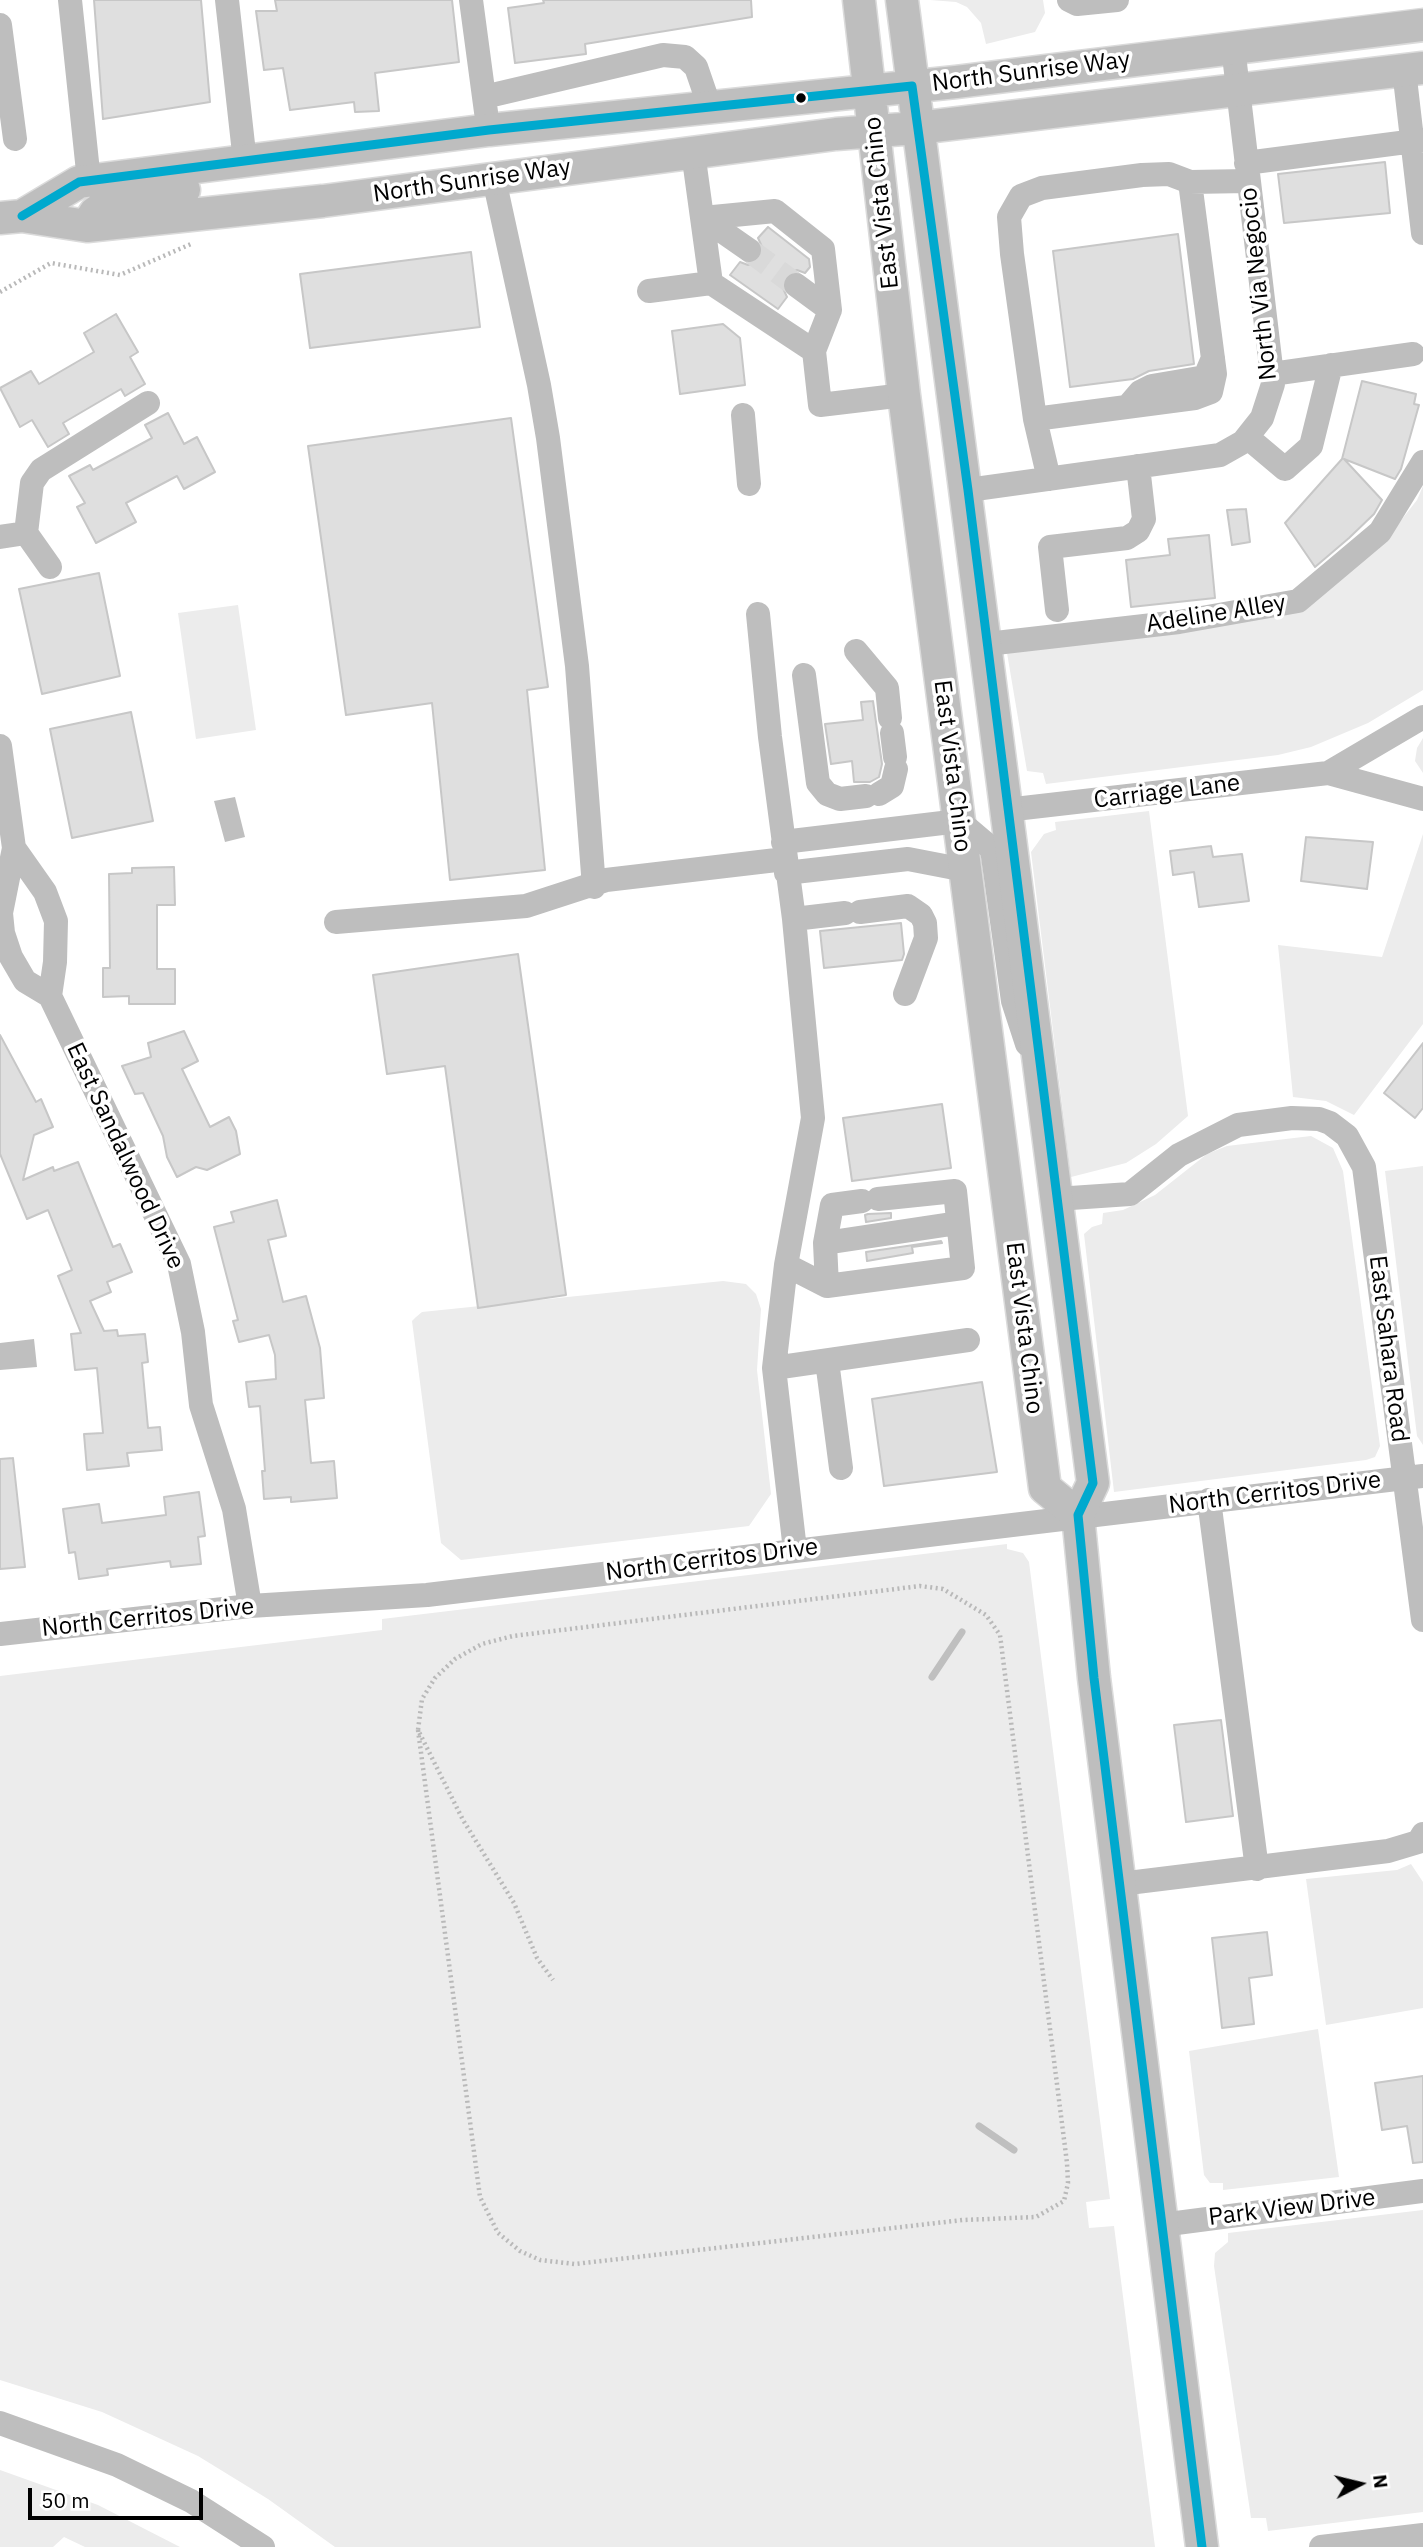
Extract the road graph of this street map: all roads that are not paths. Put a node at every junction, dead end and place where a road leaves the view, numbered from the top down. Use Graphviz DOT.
graph roads {
  1 [pos="70,0"];
  2 [pos="226,0"];
  3 [pos="471,0"];
  4 [pos="859,0"];
  5 [pos="902,0"];
  6 [pos="1069,0"];
  7 [pos="1117,0"];
  8 [pos="0,25"];
  9 [pos="1423,25"];
  10 [pos="1233,47"];
  11 [pos="1413,69"];
  12 [pos="912,86"];
  13 [pos="1237,89"];
  14 [pos="870,90"];
  15 [pos="484,97"];
  16 [pos="718,106"];
  17 [pos="917,128"];
  18 [pos="489,130"];
  19 [pos="873,130"];
  20 [pos="15,139"];
  21 [pos="1418,141"];
  22 [pos="693,152"];
  23 [pos="245,162"];
  24 [pos="1247,172"];
  25 [pos="494,179"];
  26 [pos="89,181"];
  27 [pos="1190,182"];
  28 [pos="11,217"];
  29 [pos="703,219"];
  30 [pos="87,226"];
  31 [pos="1423,233"];
  32 [pos="749,250"];
  33 [pos="711,283"];
  34 [pos="796,285"];
  35 [pos="649,291"];
  36 [pos="830,310"];
  37 [pos="814,351"];
  38 [pos="1413,354"];
  39 [pos="1331,365"];
  40 [pos="1272,374"];
  41 [pos="904,394"];
  42 [pos="148,403"];
  43 [pos="743,415"];
  44 [pos="1035,419"];
  45 [pos="1247,437"];
  46 [pos="1423,462"];
  47 [pos="1138,466"];
  48 [pos="1049,479"];
  49 [pos="749,484"];
  50 [pos="968,490"];
  51 [pos="26,533"];
  52 [pos="0,537"];
  53 [pos="50,567"];
  54 [pos="1057,610"];
  55 [pos="758,614"];
  56 [pos="987,644"];
  57 [pos="856,651"];
  58 [pos="804,675"];
  59 [pos="1423,717"];
  60 [pos="0,746"];
  61 [pos="1328,773"];
  62 [pos="1423,799"];
  63 [pos="1006,810"];
  64 [pos="5,820"];
  65 [pos="959,821"];
  66 [pos="14,848"];
  67 [pos="785,858"];
  68 [pos="965,870"];
  69 [pos="594,887"];
  70 [pos="794,919"];
  71 [pos="335,922"];
  72 [pos="905,994"];
  73 [pos="50,996"];
  74 [pos="1042,1091"];
  75 [pos="1056,1199"];
  76 [pos="958,1223"];
  77 [pos="825,1243"];
  78 [pos="786,1265"];
  79 [pos="827,1286"];
  80 [pos="968,1340"];
  81 [pos="827,1361"];
  82 [pos="774,1368"];
  83 [pos="841,1468"];
  84 [pos="1414,1477"];
  85 [pos="1209,1500"];
  86 [pos="1078,1515"];
  87 [pos="795,1550"];
  88 [pos="250,1606"];
  89 [pos="1423,1620"];
  90 [pos="0,1634"];
  91 [pos="1423,1834"];
  92 [pos="1257,1868"];
  93 [pos="1120,1884"];
  94 [pos="1423,2191"];
  95 [pos="1161,2225"];
  96 [pos="0,2423"];
  97 [pos="1423,2535"];
  98 [pos="263,2547"];
  99 [pos="1202,2547"];
  100 [pos="1321,2547"];
  1 -- 26 [label="street"];
  2 -- 23 [label="street"];
  3 -- 15 [label="street"];
  4 -- 14 [label="main road, East Vista Chino"];
  5 -- 12 [label="main road, East Vista Chino"];
  6 -- 7 [label="street"];
  8 -- 20 [label="street"];
  9 -- 10 [label="main road, North Sunrise Way"];
  10 -- 12 [label="main road, North Sunrise Way"];
  10 -- 13 [label="street, North Via Negocio"];
  11 -- 13 [label="main road, North Sunrise Way"];
  11 -- 21 [label="street"];
  12 -- 14 [label="main road, North Sunrise Way"];
  12 -- 17 [label="main road, East Vista Chino"];
  13 -- 17 [label="main road, North Sunrise Way"];
  13 -- 24 [label="street, North Via Negocio"];
  14 -- 16 [label="main road, North Sunrise Way"];
  14 -- 19 [label="main road, East Vista Chino"];
  15 -- 16 [label="street"];
  15 -- 18 [label="street"];
  16 -- 18 [label="main road, North Sunrise Way"];
  17 -- 19 [label="main road, North Sunrise Way"];
  17 -- 50 [label="main road, East Vista Chino"];
  18 -- 23 [label="main road, North Sunrise Way"];
  19 -- 22 [label="main road, North Sunrise Way"];
  19 -- 41 [label="main road, East Vista Chino"];
  21 -- 24 [label="street"];
  21 -- 31 [label="street"];
  22 -- 25 [label="main road, North Sunrise Way"];
  22 -- 29 [label="street"];
  23 -- 26 [label="main road, North Sunrise Way"];
  23 -- 30 [label="main road"];
  24 -- 27 [label="street"];
  24 -- 40 [label="street, North Via Negocio"];
  25 -- 30 [label="main road, North Sunrise Way"];
  25 -- 69 [label="street"];
  26 -- 28 [label="main road, North Sunrise Way"];
  27 -- 44 [label="street"];
  27 -- 44 [label="street"];
  28 -- 30 [label="main road, North Sunrise Way"];
  29 -- 32 [label="street"];
  29 -- 33 [label="street"];
  29 -- 36 [label="street"];
  33 -- 35 [label="street"];
  33 -- 37 [label="street"];
  34 -- 36 [label="street"];
  36 -- 37 [label="street"];
  37 -- 41 [label="street"];
  38 -- 39 [label="street"];
  39 -- 40 [label="street"];
  39 -- 45 [label="street"];
  40 -- 45 [label="street, North Via Negocio"];
  41 -- 65 [label="main road, East Vista Chino"];
  42 -- 51 [label="street"];
  43 -- 49 [label="street"];
  44 -- 48 [label="street"];
  45 -- 47 [label="street, North Via Negocio"];
  46 -- 56 [label="street, Adeline Alley"];
  47 -- 48 [label="street, North Via Negocio"];
  47 -- 54 [label="street"];
  48 -- 50 [label="street, North Via Negocio"];
  50 -- 56 [label="main road, East Vista Chino"];
  51 -- 52 [label="street"];
  51 -- 53 [label="street"];
  55 -- 67 [label="street"];
  56 -- 63 [label="main road, East Vista Chino"];
  57 -- 58 [label="street"];
  59 -- 61 [label="street"];
  60 -- 64 [label="street, East Sandalwood Drive"];
  61 -- 62 [label="street"];
  61 -- 63 [label="street, Carriage Lane"];
  63 -- 74 [label="main road, East Vista Chino"];
  64 -- 66 [label="street, East Sandalwood Drive"];
  65 -- 67 [label="street"];
  65 -- 68 [label="main road, East Vista Chino"];
  65 -- 74 [label="street"];
  66 -- 73 [label="street, East Sandalwood Drive"];
  66 -- 73 [label="street, East Sandalwood Drive"];
  67 -- 68 [label="street"];
  67 -- 69 [label="street"];
  67 -- 70 [label="street"];
  68 -- 86 [label="main road, East Vista Chino"];
  69 -- 71 [label="street"];
  70 -- 72 [label="street"];
  70 -- 78 [label="street"];
  73 -- 88 [label="street, East Sandalwood Drive"];
  74 -- 75 [label="main road, East Vista Chino"];
  75 -- 84 [label="street, East Sahara Road"];
  75 -- 86 [label="main road, East Vista Chino"];
  76 -- 77 [label="street"];
  76 -- 77 [label="street"];
  76 -- 79 [label="street"];
  77 -- 79 [label="street"];
  78 -- 79 [label="street"];
  78 -- 82 [label="street"];
  80 -- 81 [label="street"];
  81 -- 82 [label="street"];
  81 -- 83 [label="street"];
  82 -- 87 [label="street"];
  84 -- 85 [label="street, North Cerritos Drive"];
  84 -- 89 [label="street, East Sahara Road"];
  85 -- 86 [label="street, North Cerritos Drive"];
  85 -- 92 [label="street"];
  86 -- 87 [label="street, North Cerritos Drive"];
  86 -- 93 [label="main road"];
  87 -- 88 [label="street, North Cerritos Drive"];
  88 -- 90 [label="street, North Cerritos Drive"];
  91 -- 92 [label="street"];
  92 -- 93 [label="street"];
  93 -- 95 [label="main road"];
  94 -- 95 [label="street, Park View Drive"];
  95 -- 99 [label="main road"];
  96 -- 98 [label="street"];
  97 -- 100 [label="street"];
}
